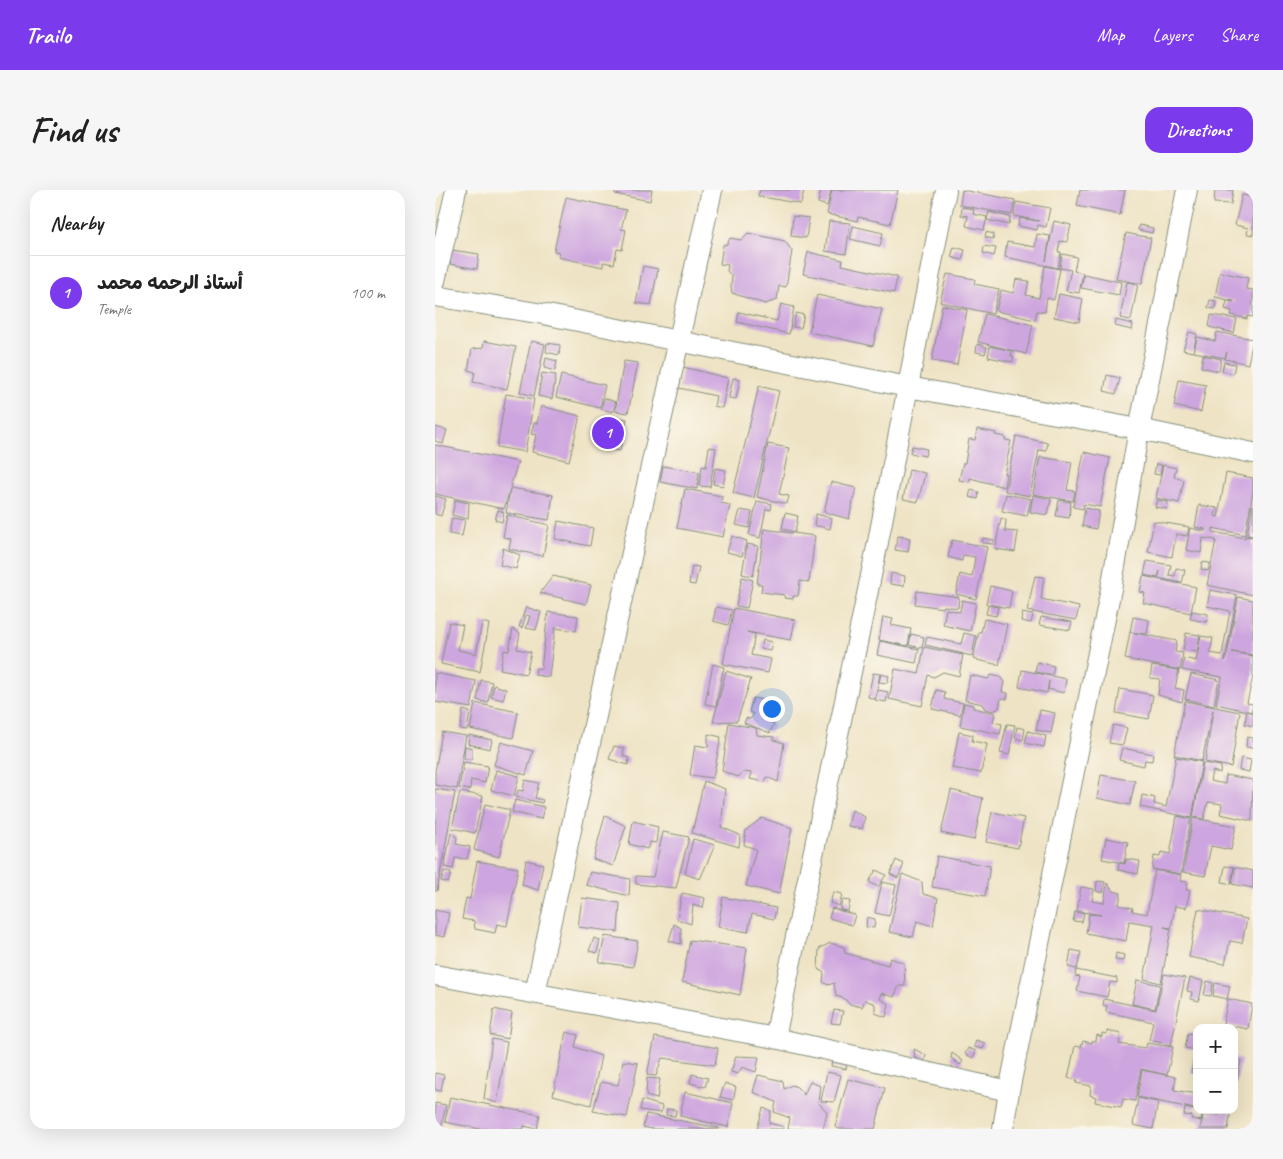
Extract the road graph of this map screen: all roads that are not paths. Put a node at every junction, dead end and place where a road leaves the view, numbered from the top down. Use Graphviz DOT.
graph roads {
  1 [pos="456,190"];
  2 [pos="712,190"];
  3 [pos="947,190"];
  4 [pos="1187,190"];
  5 [pos="435,282"];
  6 [pos="435,296"];
  7 [pos="679,342"];
  8 [pos="908,387"];
  9 [pos="1139,429"];
  10 [pos="1253,453"];
  11 [pos="435,975"];
  12 [pos="535,993"];
  13 [pos="775,1038"];
  14 [pos="1009,1091"];
  15 [pos="1003,1129"];
  1 -- 5 [label="street"];
  2 -- 7 [label="street"];
  3 -- 8 [label="street"];
  4 -- 9 [label="street"];
  6 -- 7 [label="street"];
  7 -- 8 [label="street"];
  7 -- 12 [label="street"];
  8 -- 9 [label="street"];
  8 -- 13 [label="street"];
  9 -- 10 [label="street"];
  9 -- 14 [label="street"];
  11 -- 12 [label="street"];
  12 -- 13 [label="street"];
  13 -- 14 [label="street"];
  14 -- 15 [label="street"];
}
